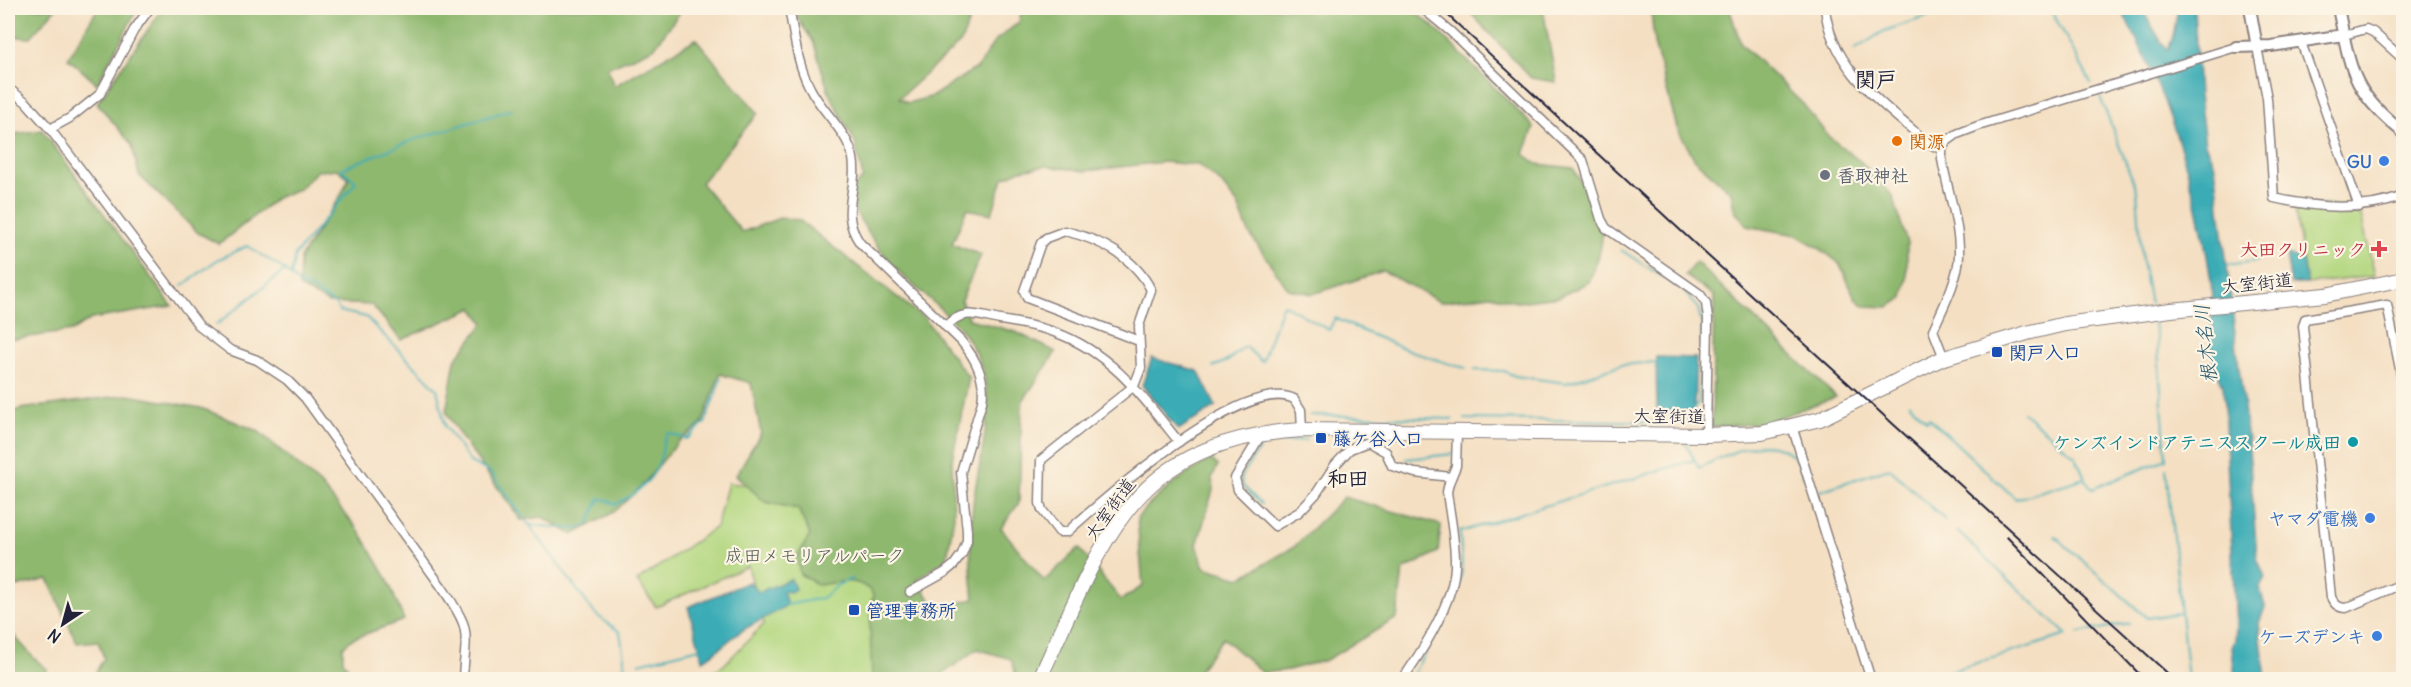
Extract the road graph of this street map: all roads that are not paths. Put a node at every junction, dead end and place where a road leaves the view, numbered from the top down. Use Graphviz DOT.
graph roads {
  1 [pos="150,8"];
  2 [pos="789,8"];
  3 [pos="1422,8"];
  4 [pos="1826,8"];
  5 [pos="2250,8"];
  6 [pos="2338,8"];
  7 [pos="2344,34"];
  8 [pos="2301,42"];
  9 [pos="2236,47"];
  10 [pos="2257,47"];
  11 [pos="2403,60"];
  12 [pos="8,88"];
  13 [pos="50,129"];
  14 [pos="2403,133"];
  15 [pos="1942,149"];
  16 [pos="2403,196"];
  17 [pos="2359,207"];
  18 [pos="2403,279"];
  19 [pos="946,327"];
  20 [pos="1139,341"];
  21 [pos="1944,358"];
  22 [pos="1134,386"];
  23 [pos="2403,386"];
  24 [pos="1792,426"];
  25 [pos="1302,430"];
  26 [pos="1457,432"];
  27 [pos="1262,434"];
  28 [pos="1706,435"];
  29 [pos="1179,442"];
  30 [pos="1451,477"];
  31 [pos="2403,583"];
  32 [pos="910,592"];
  33 [pos="463,680"];
  34 [pos="1039,680"];
  35 [pos="1402,680"];
  36 [pos="1871,680"];
  1 -- 13 [label="street"];
  2 -- 19 [label="street"];
  3 -- 28 [label="street"];
  4 -- 15 [label="street"];
  5 -- 10 [label="street"];
  6 -- 7 [label="street"];
  7 -- 8 [label="street"];
  7 -- 11 [label="street"];
  7 -- 14 [label="street"];
  8 -- 10 [label="street"];
  8 -- 17 [label="street"];
  9 -- 10 [label="street"];
  9 -- 15 [label="street"];
  10 -- 17 [label="street"];
  12 -- 13 [label="street"];
  13 -- 33 [label="street"];
  15 -- 21 [label="street"];
  16 -- 17 [label="street"];
  18 -- 21 [label="main road, 大室街道"];
  19 -- 22 [label="street"];
  19 -- 32 [label="street"];
  20 -- 20 [label="street"];
  20 -- 22 [label="street"];
  21 -- 24 [label="main road, 大室街道"];
  22 -- 29 [label="street"];
  22 -- 29 [label="street"];
  23 -- 31 [label="street"];
  24 -- 28 [label="main road, 大室街道"];
  24 -- 36 [label="street"];
  25 -- 26 [label="main road, 大室街道"];
  25 -- 27 [label="main road, 大室街道"];
  25 -- 29 [label="street"];
  26 -- 28 [label="main road, 大室街道"];
  26 -- 30 [label="street"];
  27 -- 30 [label="street"];
  27 -- 34 [label="main road, 大室街道"];
  30 -- 35 [label="street"];
}
